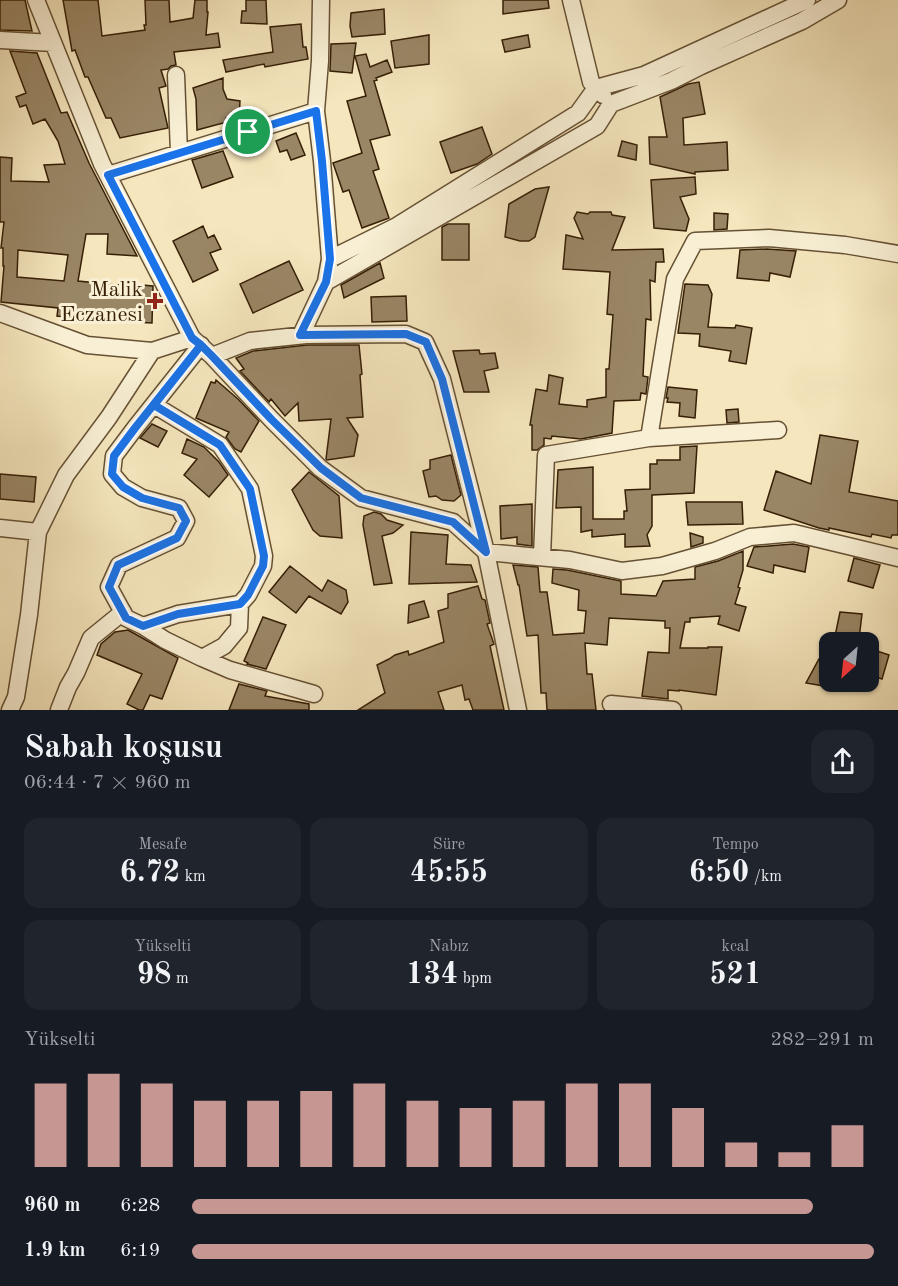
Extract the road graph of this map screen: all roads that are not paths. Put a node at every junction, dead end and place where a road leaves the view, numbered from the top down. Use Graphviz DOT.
graph roads {
  1 [pos="36,0"];
  2 [pos="321,0"];
  3 [pos="571,0"];
  4 [pos="807,0"];
  5 [pos="838,0"];
  6 [pos="0,40"];
  7 [pos="53,43"];
  8 [pos="176,75"];
  9 [pos="597,88"];
  10 [pos="611,104"];
  11 [pos="316,111"];
  12 [pos="179,153"];
  13 [pos="108,175"];
  14 [pos="898,254"];
  15 [pos="330,259"];
  16 [pos="326,282"];
  17 [pos="0,314"];
  18 [pos="300,335"];
  19 [pos="202,346"];
  20 [pos="152,351"];
  21 [pos="154,405"];
  22 [pos="778,430"];
  23 [pos="649,438"];
  24 [pos="0,528"];
  25 [pos="38,532"];
  26 [pos="486,552"];
  27 [pos="543,557"];
  28 [pos="898,558"];
  29 [pos="240,604"];
  30 [pos="123,612"];
  31 [pos="143,626"];
  32 [pos="202,658"];
  33 [pos="314,694"];
  34 [pos="611,704"];
  35 [pos="10,710"];
  36 [pos="59,710"];
  37 [pos="518,710"];
  38 [pos="673,710"];
  1 -- 7 [label="street"];
  2 -- 11 [label="street"];
  3 -- 9 [label="street"];
  4 -- 9 [label="street"];
  5 -- 10 [label="street"];
  6 -- 7 [label="street"];
  7 -- 13 [label="street"];
  8 -- 12 [label="street"];
  9 -- 10 [label="street"];
  9 -- 15 [label="street"];
  10 -- 16 [label="street"];
  11 -- 12 [label="street"];
  11 -- 15 [label="street"];
  12 -- 13 [label="street"];
  13 -- 19 [label="street"];
  14 -- 23 [label="street"];
  15 -- 16 [label="street"];
  16 -- 18 [label="street"];
  17 -- 20 [label="street"];
  18 -- 19 [label="street"];
  18 -- 26 [label="street"];
  19 -- 20 [label="street"];
  19 -- 21 [label="street"];
  19 -- 26 [label="street"];
  20 -- 25 [label="street"];
  21 -- 29 [label="street"];
  21 -- 30 [label="street"];
  22 -- 23 [label="street"];
  23 -- 27 [label="street"];
  24 -- 25 [label="street"];
  25 -- 35 [label="street"];
  26 -- 27 [label="street"];
  26 -- 37 [label="street"];
  27 -- 28 [label="street"];
  29 -- 31 [label="street"];
  29 -- 32 [label="street"];
  30 -- 31 [label="street"];
  30 -- 36 [label="street"];
  31 -- 32 [label="street"];
  32 -- 33 [label="street"];
  34 -- 38 [label="street"];
}
